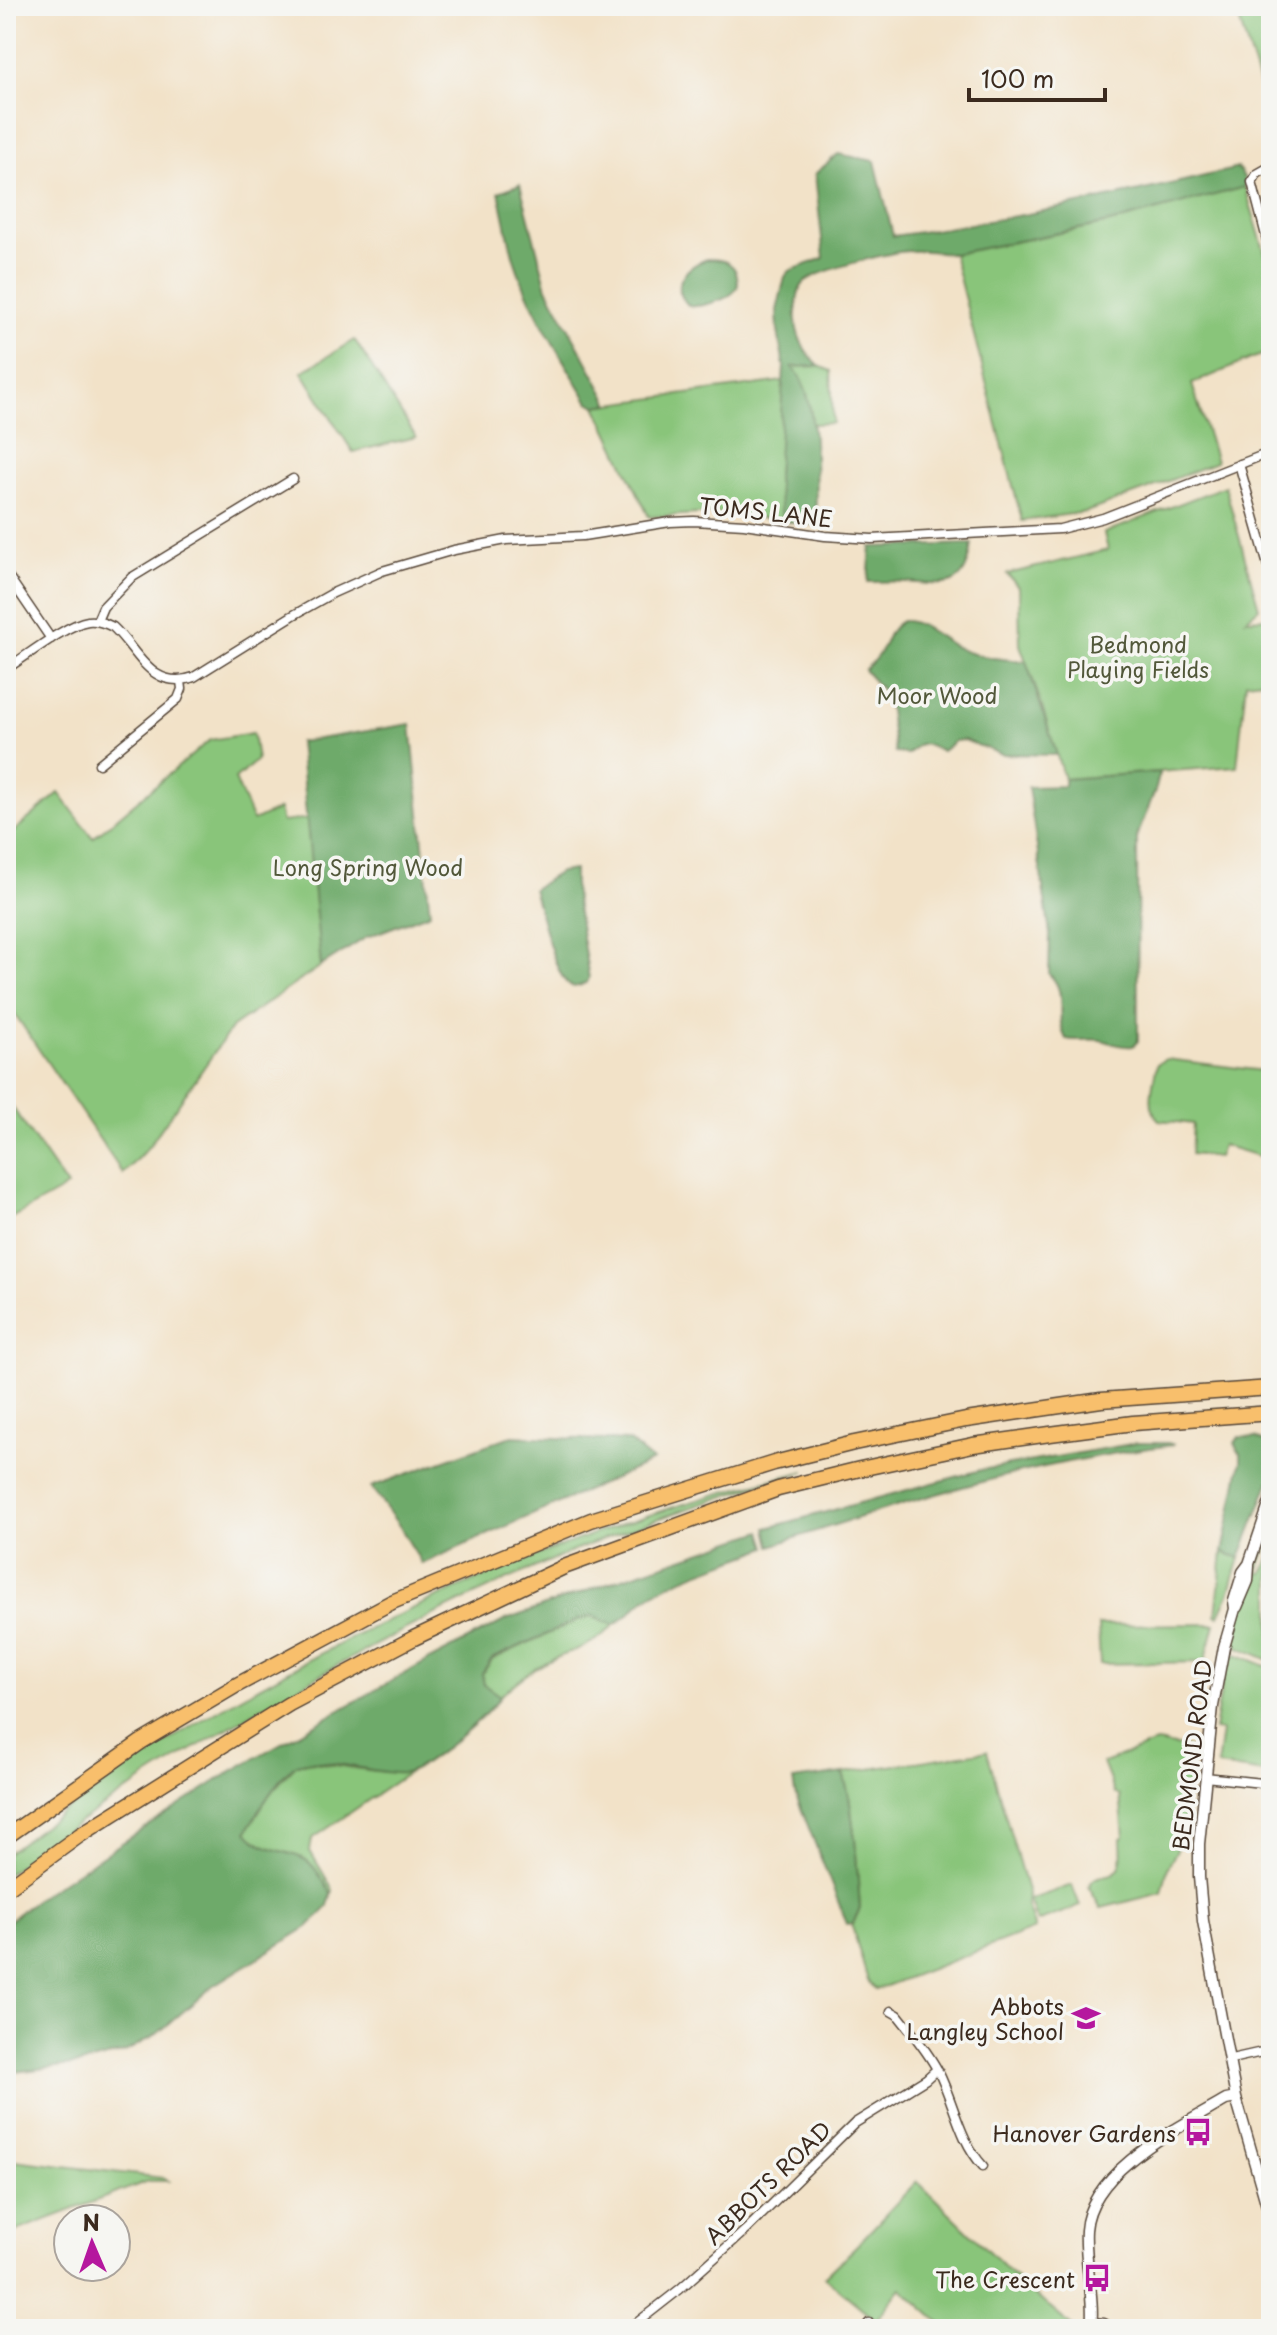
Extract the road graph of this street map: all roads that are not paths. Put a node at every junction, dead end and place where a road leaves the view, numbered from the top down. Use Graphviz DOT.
graph roads {
  1 [pos="1271,166"];
  2 [pos="1271,255"];
  3 [pos="1271,452"];
  4 [pos="1239,464"];
  5 [pos="293,479"];
  6 [pos="6,573"];
  7 [pos="1271,576"];
  8 [pos="97,621"];
  9 [pos="51,639"];
  10 [pos="6,669"];
  11 [pos="181,681"];
  12 [pos="99,764"];
  13 [pos="1271,1388"];
  14 [pos="1271,1413"];
  15 [pos="1271,1499"];
  16 [pos="1205,1777"];
  17 [pos="1271,1784"];
  18 [pos="6,1837"];
  19 [pos="6,1889"];
  20 [pos="891,2011"];
  21 [pos="1271,2050"];
  22 [pos="1231,2059"];
  23 [pos="937,2069"];
  24 [pos="1236,2098"];
  25 [pos="983,2166"];
  26 [pos="1270,2213"];
  27 [pos="1092,2325"];
  28 [pos="629,2329"];
  29 [pos="1115,2329"];
  1 -- 2 [label="street"];
  3 -- 4 [label="street, TOMS LANE"];
  4 -- 7 [label="street"];
  4 -- 11 [label="street, TOMS LANE"];
  5 -- 8 [label="street"];
  6 -- 9 [label="street"];
  8 -- 9 [label="street"];
  8 -- 11 [label="street"];
  9 -- 10 [label="street"];
  11 -- 12 [label="street"];
  13 -- 18 [label="highway"];
  14 -- 19 [label="highway"];
  15 -- 16 [label="street, BEDMOND ROAD"];
  16 -- 17 [label="street"];
  16 -- 22 [label="street, BEDMOND ROAD"];
  20 -- 23 [label="street"];
  21 -- 22 [label="street"];
  22 -- 24 [label="street, BEDMOND ROAD"];
  23 -- 25 [label="street"];
  23 -- 28 [label="street, ABBOTS ROAD"];
  24 -- 26 [label="street, BEDMOND ROAD"];
  24 -- 27 [label="street"];
  27 -- 29 [label="street"];
}
